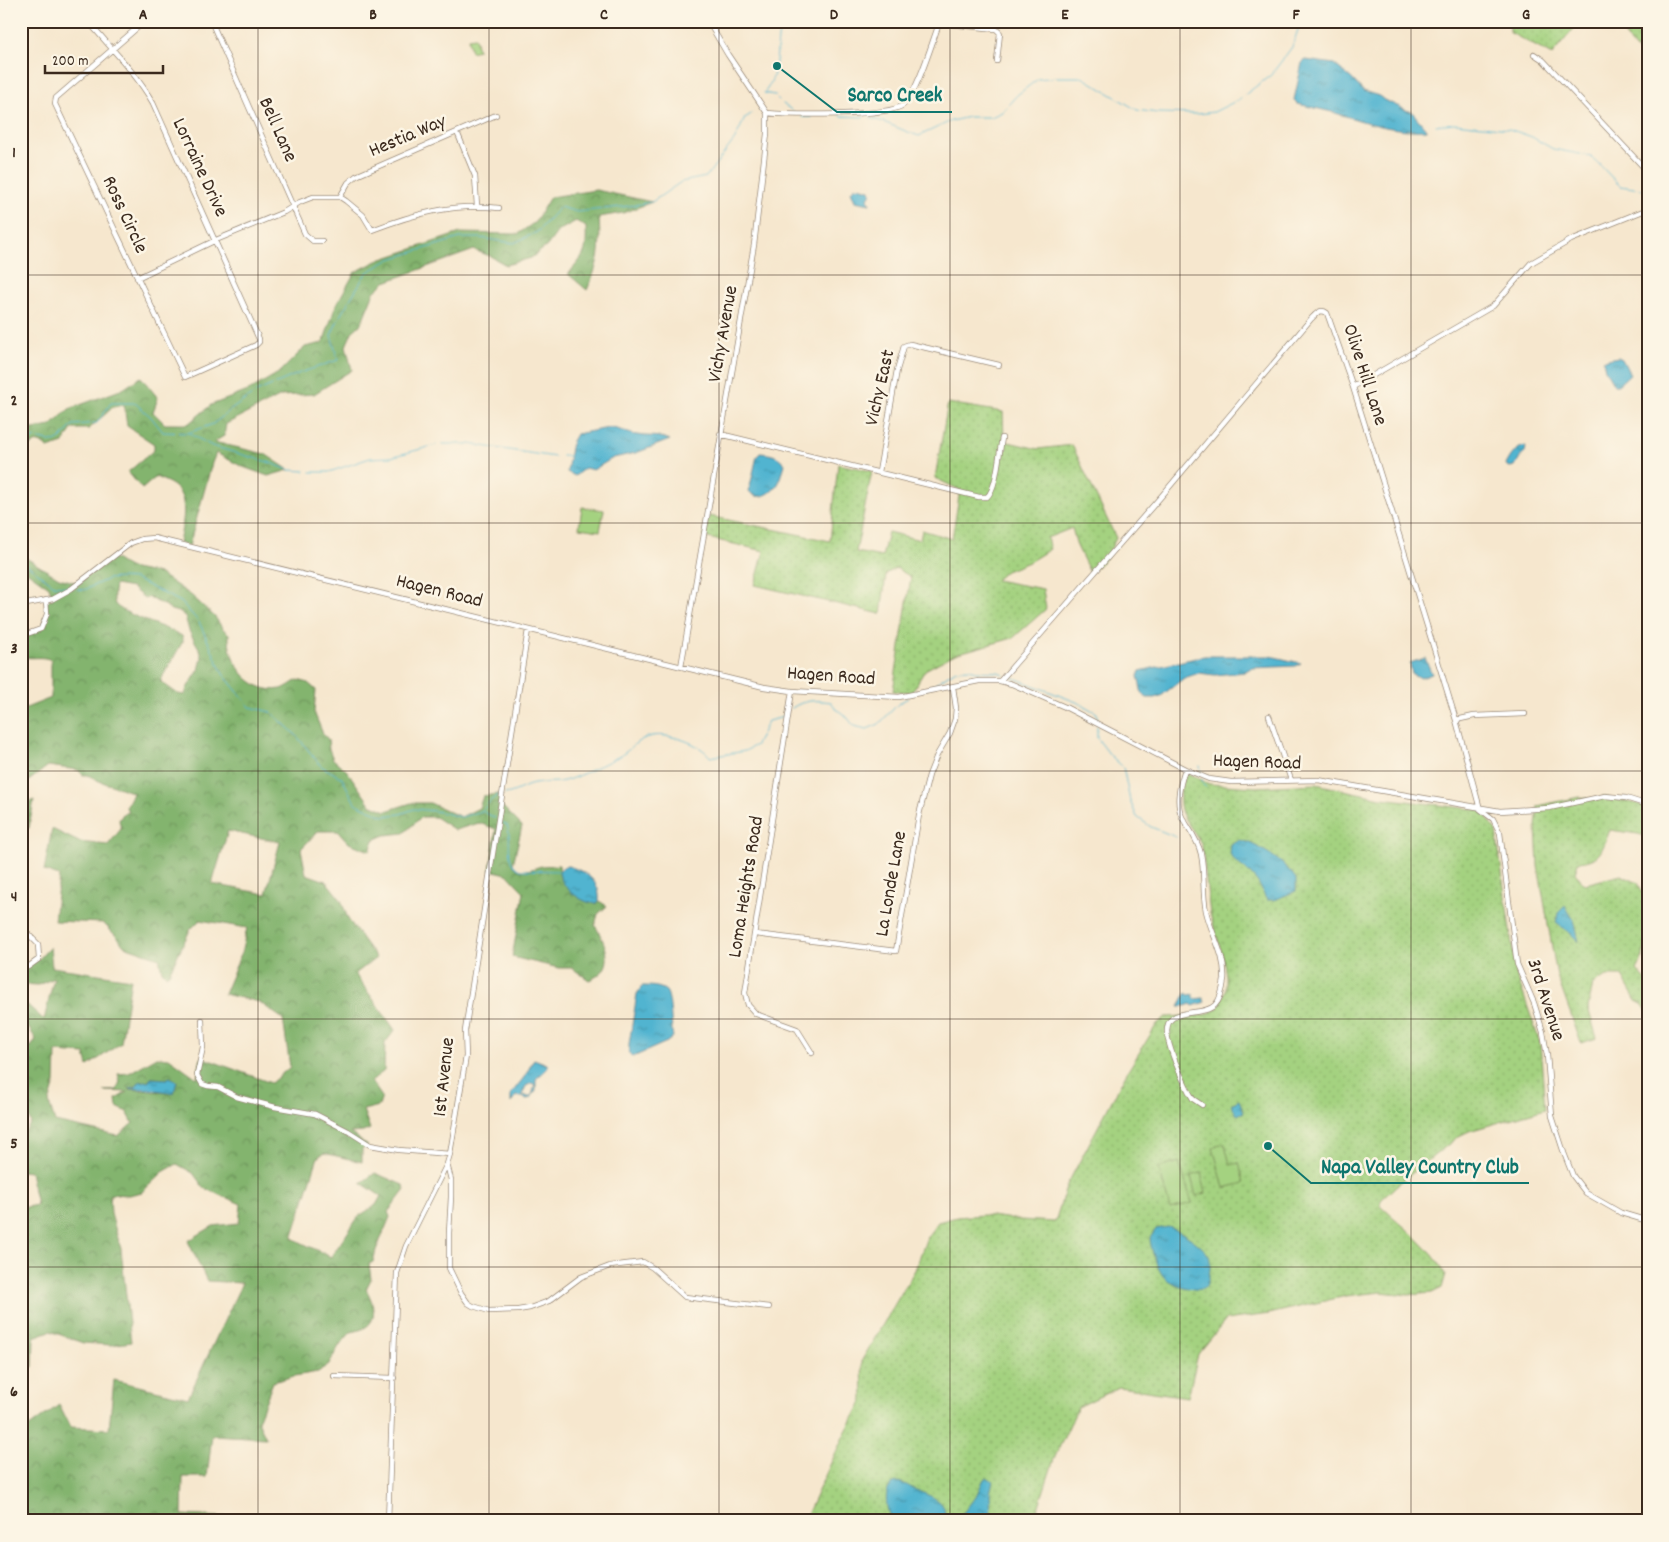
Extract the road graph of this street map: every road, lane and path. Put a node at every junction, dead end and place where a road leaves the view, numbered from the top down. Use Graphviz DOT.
graph roads {
  1 [pos="88,21"];
  2 [pos="145,21"];
  3 [pos="212,21"];
  4 [pos="708,21"];
  5 [pos="940,22"];
  6 [pos="112,49"];
  7 [pos="1534,54"];
  8 [pos="997,61"];
  9 [pos="767,113"];
  10 [pos="496,116"];
  11 [pos="457,132"];
  12 [pos="1648,172"];
  13 [pos="340,197"];
  14 [pos="293,206"];
  15 [pos="476,206"];
  16 [pos="499,208"];
  17 [pos="1648,209"];
  18 [pos="216,240"];
  19 [pos="322,241"];
  20 [pos="137,278"];
  21 [pos="259,342"];
  22 [pos="999,365"];
  23 [pos="1353,387"];
  24 [pos="720,434"];
  25 [pos="1002,438"];
  26 [pos="879,472"];
  27 [pos="46,600"];
  28 [pos="21,605"];
  29 [pos="528,630"];
  30 [pos="21,636"];
  31 [pos="681,667"];
  32 [pos="1000,681"];
  33 [pos="953,687"];
  34 [pos="792,691"];
  35 [pos="1526,714"];
  36 [pos="1270,716"];
  37 [pos="1456,720"];
  38 [pos="1185,769"];
  39 [pos="1291,780"];
  40 [pos="1648,805"];
  41 [pos="1480,809"];
  42 [pos="24,930"];
  43 [pos="755,934"];
  44 [pos="21,968"];
  45 [pos="202,1020"];
  46 [pos="812,1052"];
  47 [pos="1202,1105"];
  48 [pos="450,1154"];
  49 [pos="447,1164"];
  50 [pos="1648,1221"];
  51 [pos="769,1307"];
  52 [pos="334,1376"];
  53 [pos="394,1378"];
  54 [pos="388,1521"];
  1 -- 6 [label="street, Lorraine Drive"];
  2 -- 6 [label="street, Ross Circle"];
  3 -- 14 [label="street, Bell Lane"];
  4 -- 9 [label="street"];
  5 -- 8 [label="street"];
  5 -- 9 [label="street"];
  6 -- 18 [label="street, Lorraine Drive"];
  6 -- 20 [label="street, Ross Circle"];
  7 -- 12 [label="street"];
  9 -- 24 [label="street, Vichy Avenue"];
  10 -- 11 [label="street, Hestia Way"];
  11 -- 13 [label="street, Hestia Way"];
  11 -- 15 [label="street"];
  13 -- 14 [label="street"];
  13 -- 15 [label="street"];
  14 -- 18 [label="street"];
  14 -- 19 [label="street, Bell Lane"];
  15 -- 16 [label="street"];
  17 -- 23 [label="street"];
  18 -- 20 [label="street"];
  18 -- 21 [label="street, Lorraine Drive"];
  20 -- 21 [label="street, Ross Circle"];
  22 -- 26 [label="street, Vichy East"];
  23 -- 32 [label="street, Olive Hill Lane"];
  23 -- 37 [label="street, Olive Hill Lane"];
  24 -- 26 [label="street"];
  24 -- 31 [label="street, Vichy Avenue"];
  25 -- 26 [label="street"];
  27 -- 28 [label="street, Hagen Road"];
  27 -- 29 [label="street, Hagen Road"];
  27 -- 30 [label="street"];
  29 -- 31 [label="street, Hagen Road"];
  29 -- 48 [label="street, 1st Avenue"];
  31 -- 34 [label="street, Hagen Road"];
  32 -- 33 [label="street, Hagen Road"];
  32 -- 38 [label="street, Hagen Road"];
  33 -- 34 [label="street, Hagen Road"];
  33 -- 43 [label="street, La Londe Lane"];
  34 -- 43 [label="street, Loma Heights Road"];
  35 -- 37 [label="street"];
  36 -- 39 [label="street"];
  37 -- 41 [label="street, Olive Hill Lane"];
  38 -- 39 [label="street, Hagen Road"];
  38 -- 47 [label="street"];
  39 -- 41 [label="street, Hagen Road"];
  40 -- 41 [label="street, Hagen Road"];
  41 -- 50 [label="street, 3rd Avenue"];
  42 -- 44 [label="street"];
  43 -- 46 [label="street, Loma Heights Road"];
  45 -- 48 [label="street"];
  48 -- 49 [label="street, 1st Avenue"];
  49 -- 51 [label="street"];
  49 -- 53 [label="street, 1st Avenue"];
  52 -- 53 [label="street"];
  53 -- 54 [label="street, 1st Avenue"];
}
